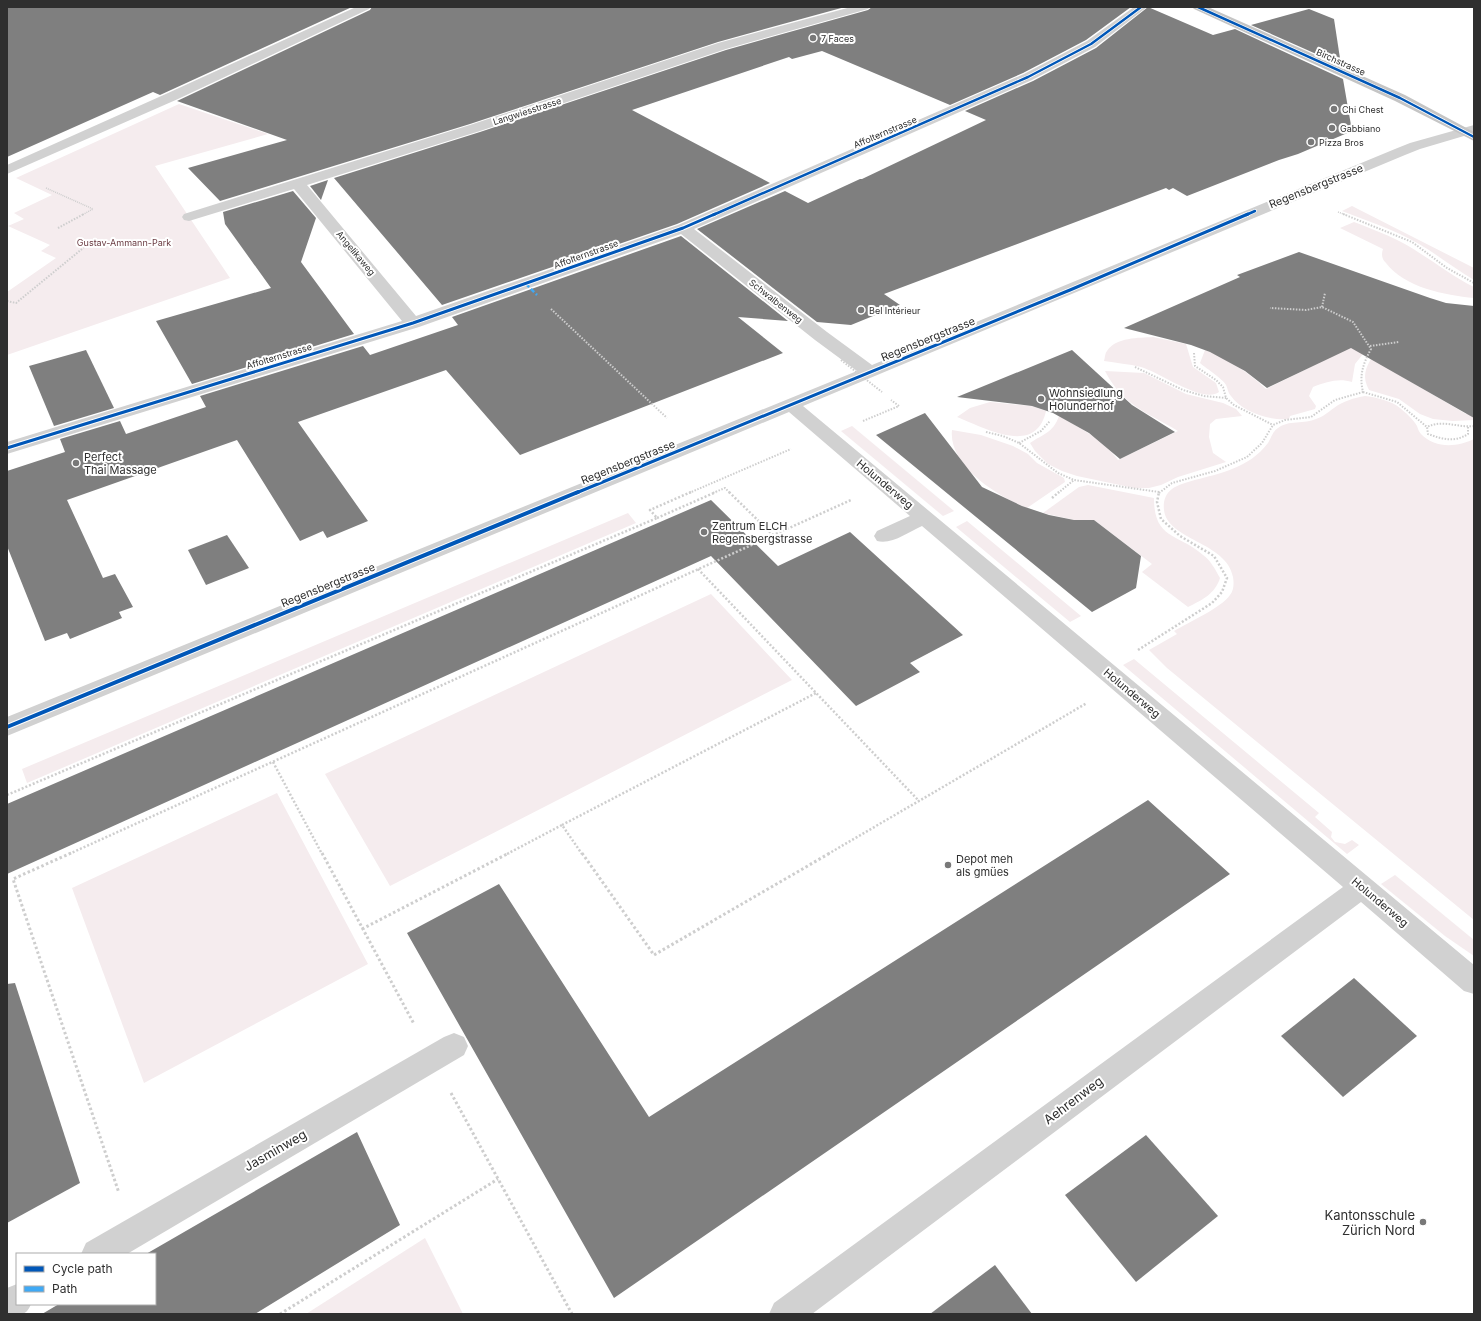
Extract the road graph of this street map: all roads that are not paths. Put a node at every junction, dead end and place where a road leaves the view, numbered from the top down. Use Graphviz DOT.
graph roads {
  1 [pos="365,7"];
  2 [pos="864,7"];
  3 [pos="1142,7"];
  4 [pos="1198,7"];
  5 [pos="1471,133"];
  6 [pos="7,170"];
  7 [pos="298,184"];
  8 [pos="189,217"];
  9 [pos="683,228"];
  10 [pos="413,323"];
  11 [pos="870,372"];
  12 [pos="791,405"];
  13 [pos="7,448"];
  14 [pos="924,517"];
  15 [pos="884,536"];
  16 [pos="7,727"];
  17 [pos="1362,887"];
  18 [pos="1474,982"];
  19 [pos="454,1046"];
  20 [pos="99,1253"];
  21 [pos="16,1301"];
  22 [pos="7,1306"];
  23 [pos="785,1314"];
  1 -- 6 [label="street"];
  2 -- 7 [label="street, Langwiesstrasse"];
  3 -- 9 [label="street, Affolternstrasse"];
  4 -- 5 [label="main road, Birchstrasse"];
  5 -- 11 [label="street, Regensbergstrasse"];
  7 -- 8 [label="street, Langwiesstrasse"];
  7 -- 10 [label="street, Angelikaweg"];
  9 -- 10 [label="street, Affolternstrasse"];
  9 -- 11 [label="street, Schwalbenweg"];
  10 -- 13 [label="street, Affolternstrasse"];
  11 -- 12 [label="street, Regensbergstrasse"];
  12 -- 14 [label="street, Holunderweg"];
  12 -- 16 [label="street, Regensbergstrasse"];
  14 -- 15 [label="street"];
  14 -- 17 [label="street, Holunderweg"];
  17 -- 18 [label="street, Holunderweg"];
  17 -- 23 [label="street, Aehrenweg"];
  19 -- 20 [label="street, Jasminweg"];
  21 -- 22 [label="street"];
}
